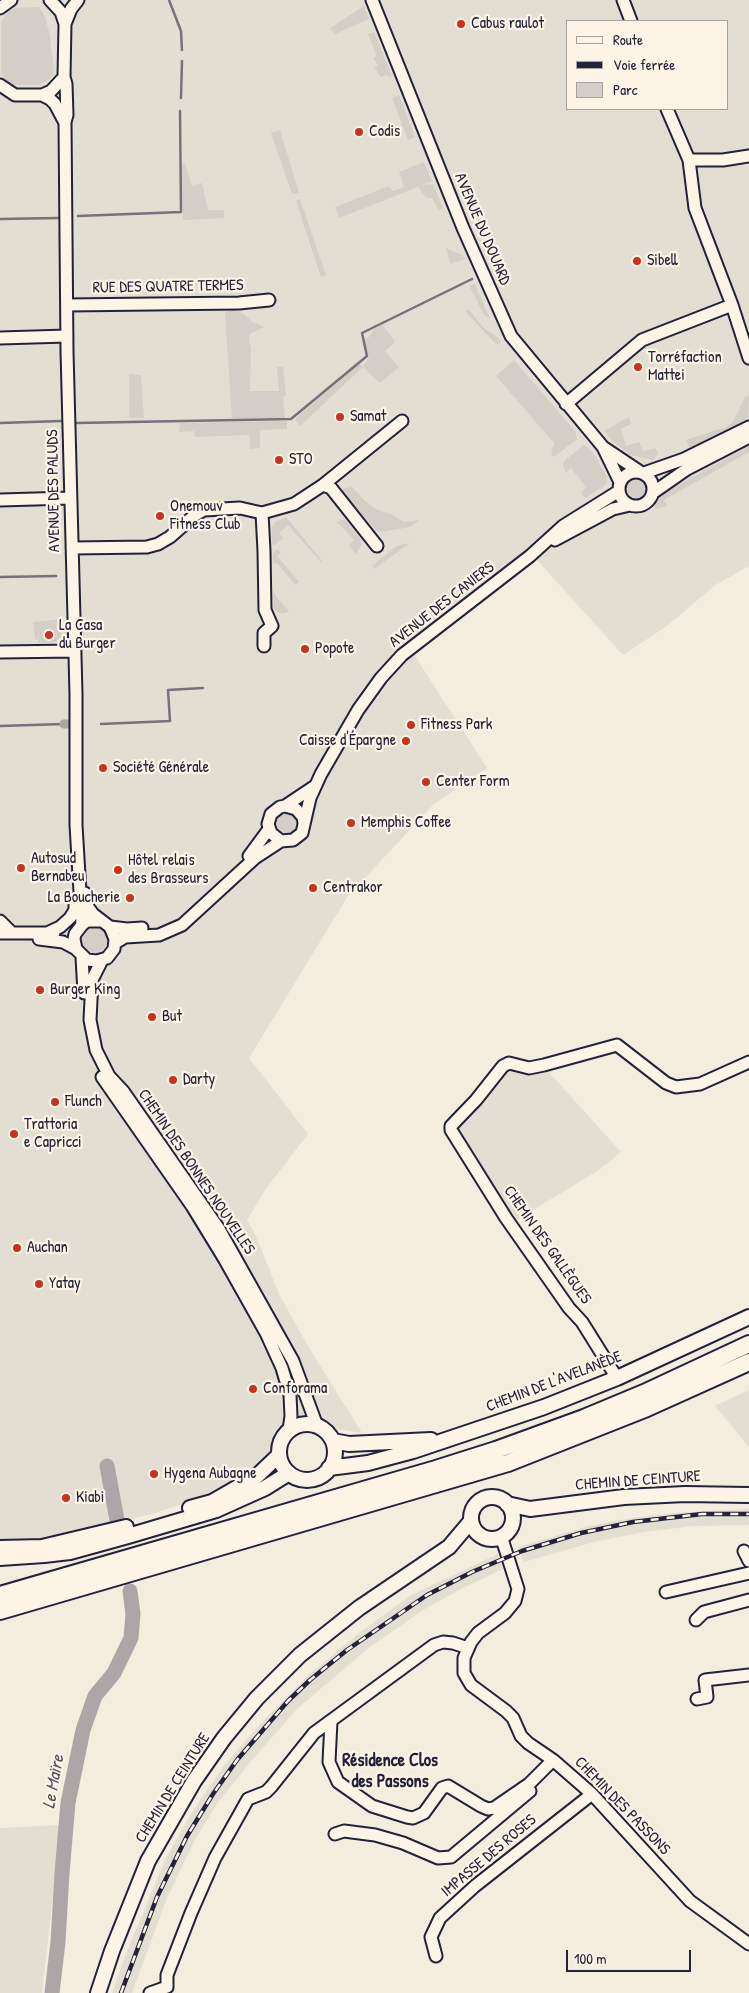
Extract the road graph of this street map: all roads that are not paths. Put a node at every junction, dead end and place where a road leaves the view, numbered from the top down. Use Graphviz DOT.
graph roads {
  1 [pos="11,0"];
  2 [pos="50,0"];
  3 [pos="78,0"];
  4 [pos="372,0"];
  5 [pos="623,0"];
  6 [pos="0,8"];
  7 [pos="631,20"];
  8 [pos="65,24"];
  9 [pos="64,77"];
  10 [pos="0,85"];
  11 [pos="15,95"];
  12 [pos="42,95"];
  13 [pos="0,98"];
  14 [pos="668,110"];
  15 [pos="65,122"];
  16 [pos="749,156"];
  17 [pos="689,160"];
  18 [pos="269,300"];
  19 [pos="67,305"];
  20 [pos="732,305"];
  21 [pos="67,336"];
  22 [pos="0,338"];
  23 [pos="749,358"];
  24 [pos="566,404"];
  25 [pos="402,421"];
  26 [pos="749,427"];
  27 [pos="749,437"];
  28 [pos="603,447"];
  29 [pos="642,472"];
  30 [pos="323,485"];
  31 [pos="620,486"];
  32 [pos="654,492"];
  33 [pos="70,498"];
  34 [pos="0,500"];
  35 [pos="630,505"];
  36 [pos="262,514"];
  37 [pos="377,546"];
  38 [pos="72,548"];
  39 [pos="530,556"];
  40 [pos="264,646"];
  41 [pos="74,651"];
  42 [pos="0,652"];
  43 [pos="315,786"];
  44 [pos="285,806"];
  45 [pos="304,823"];
  46 [pos="269,829"];
  47 [pos="281,841"];
  48 [pos="77,860"];
  49 [pos="0,920"];
  50 [pos="106,924"];
  51 [pos="80,927"];
  52 [pos="6,932"];
  53 [pos="47,933"];
  54 [pos="0,940"];
  55 [pos="115,943"];
  56 [pos="79,953"];
  57 [pos="102,960"];
  58 [pos="749,1062"];
  59 [pos="749,1308"];
  60 [pos="749,1316"];
  61 [pos="749,1344"];
  62 [pos="675,1350"];
  63 [pos="749,1362"];
  64 [pos="617,1378"];
  65 [pos="317,1426"];
  66 [pos="289,1430"];
  67 [pos="444,1440"];
  68 [pos="332,1441"];
  69 [pos="278,1456"];
  70 [pos="329,1468"];
  71 [pos="289,1473"];
  72 [pos="749,1495"];
  73 [pos="507,1504"];
  74 [pos="530,1509"];
  75 [pos="471,1521"];
  76 [pos="511,1525"];
  77 [pos="501,1536"];
  78 [pos="483,1537"];
  79 [pos="449,1547"];
  80 [pos="0,1548"];
  81 [pos="0,1558"];
  82 [pos="749,1573"];
  83 [pos="666,1592"];
  84 [pos="0,1595"];
  85 [pos="749,1600"];
  86 [pos="0,1612"];
  87 [pos="696,1620"];
  88 [pos="468,1648"];
  89 [pos="749,1675"];
  90 [pos="697,1699"];
  91 [pos="331,1721"];
  92 [pos="557,1763"];
  93 [pos="592,1794"];
  94 [pos="335,1834"];
  95 [pos="749,1944"];
  96 [pos="436,1956"];
  97 [pos="98,1993"];
  98 [pos="150,1993"];
  1 -- 6 [label="street"];
  2 -- 8 [label="street"];
  3 -- 8 [label="street, AVENUE DES PALUDS"];
  4 -- 24 [label="street, AVENUE DU DOUARD"];
  5 -- 7 [label="street"];
  8 -- 9 [label="street, AVENUE DES PALUDS"];
  9 -- 12 [label="street"];
  9 -- 15 [label="street, AVENUE DES PALUDS"];
  10 -- 11 [label="street"];
  11 -- 12 [label="street"];
  11 -- 13 [label="street"];
  12 -- 15 [label="street"];
  14 -- 17 [label="street"];
  15 -- 19 [label="street, AVENUE DES PALUDS"];
  16 -- 17 [label="street"];
  17 -- 20 [label="street"];
  18 -- 19 [label="street, RUE DES QUATRE TERMES"];
  19 -- 21 [label="street, AVENUE DES PALUDS"];
  20 -- 23 [label="street"];
  20 -- 24 [label="street"];
  21 -- 22 [label="street"];
  21 -- 33 [label="street, AVENUE DES PALUDS"];
  24 -- 28 [label="street, AVENUE DU DOUARD"];
  25 -- 30 [label="street"];
  26 -- 29 [label="street"];
  27 -- 32 [label="street"];
  28 -- 29 [label="street, AVENUE DU DOUARD"];
  28 -- 31 [label="street, AVENUE DU DOUARD"];
  29 -- 31 [label="street"];
  29 -- 32 [label="street"];
  30 -- 36 [label="street"];
  30 -- 37 [label="street"];
  31 -- 35 [label="street"];
  31 -- 39 [label="street, AVENUE DES CANIERS"];
  32 -- 35 [label="street"];
  33 -- 34 [label="street"];
  33 -- 38 [label="street, AVENUE DES PALUDS"];
  35 -- 39 [label="street, AVENUE DES CANIERS"];
  36 -- 38 [label="street"];
  36 -- 40 [label="street"];
  38 -- 41 [label="street, AVENUE DES PALUDS"];
  39 -- 43 [label="street, AVENUE DES CANIERS"];
  41 -- 42 [label="street"];
  41 -- 48 [label="street, AVENUE DES PALUDS"];
  43 -- 44 [label="street, AVENUE DES CANIERS"];
  43 -- 45 [label="street, AVENUE DES CANIERS"];
  44 -- 45 [label="street"];
  44 -- 46 [label="street"];
  45 -- 47 [label="street"];
  46 -- 47 [label="street"];
  46 -- 50 [label="street"];
  47 -- 55 [label="street"];
  48 -- 50 [label="street, AVENUE DES PALUDS"];
  48 -- 51 [label="street, AVENUE DES PALUDS"];
  48 -- 53 [label="street, AVENUE DES PALUDS"];
  49 -- 52 [label="street"];
  50 -- 51 [label="street"];
  50 -- 55 [label="street"];
  51 -- 53 [label="street"];
  51 -- 56 [label="street"];
  52 -- 53 [label="street"];
  54 -- 56 [label="street"];
  55 -- 57 [label="street"];
  56 -- 57 [label="street"];
  56 -- 66 [label="street, CHEMIN DES BONNES NOUVELLES"];
  57 -- 65 [label="street, CHEMIN DES BONNES NOUVELLES"];
  58 -- 64 [label="street, CHEMIN DES GALLÈGUES"];
  59 -- 62 [label="main road, CHEMIN DE L'AVELANÈDE"];
  60 -- 62 [label="main road, CHEMIN DE L'AVELANÈDE"];
  61 -- 84 [label="highway"];
  62 -- 64 [label="main road, CHEMIN DE L'AVELANÈDE"];
  63 -- 86 [label="highway"];
  64 -- 67 [label="main road, CHEMIN DE L'AVELANÈDE"];
  65 -- 66 [label="main road"];
  65 -- 68 [label="main road"];
  66 -- 69 [label="main road"];
  67 -- 68 [label="main road"];
  67 -- 70 [label="main road"];
  68 -- 70 [label="main road"];
  69 -- 71 [label="main road"];
  69 -- 80 [label="main road"];
  70 -- 71 [label="main road"];
  71 -- 81 [label="main road"];
  72 -- 74 [label="main road, CHEMIN DE CEINTURE"];
  73 -- 74 [label="main road, CHEMIN DE CEINTURE"];
  73 -- 75 [label="main road"];
  73 -- 76 [label="main road"];
  74 -- 76 [label="main road"];
  75 -- 78 [label="main road"];
  75 -- 79 [label="main road, CHEMIN DE CEINTURE"];
  76 -- 77 [label="main road"];
  77 -- 78 [label="main road"];
  77 -- 88 [label="street, CHEMIN DES PASSONS"];
  78 -- 79 [label="main road, CHEMIN DE CEINTURE"];
  79 -- 97 [label="main road, CHEMIN DE CEINTURE"];
  82 -- 83 [label="street"];
  85 -- 87 [label="street"];
  88 -- 91 [label="street"];
  88 -- 92 [label="street, CHEMIN DES PASSONS"];
  89 -- 90 [label="street"];
  91 -- 92 [label="street"];
  91 -- 98 [label="street"];
  92 -- 93 [label="street, CHEMIN DES PASSONS"];
  92 -- 94 [label="street"];
  93 -- 95 [label="street, CHEMIN DES PASSONS"];
  93 -- 96 [label="street, IMPASSE DES ROSES"];
}
